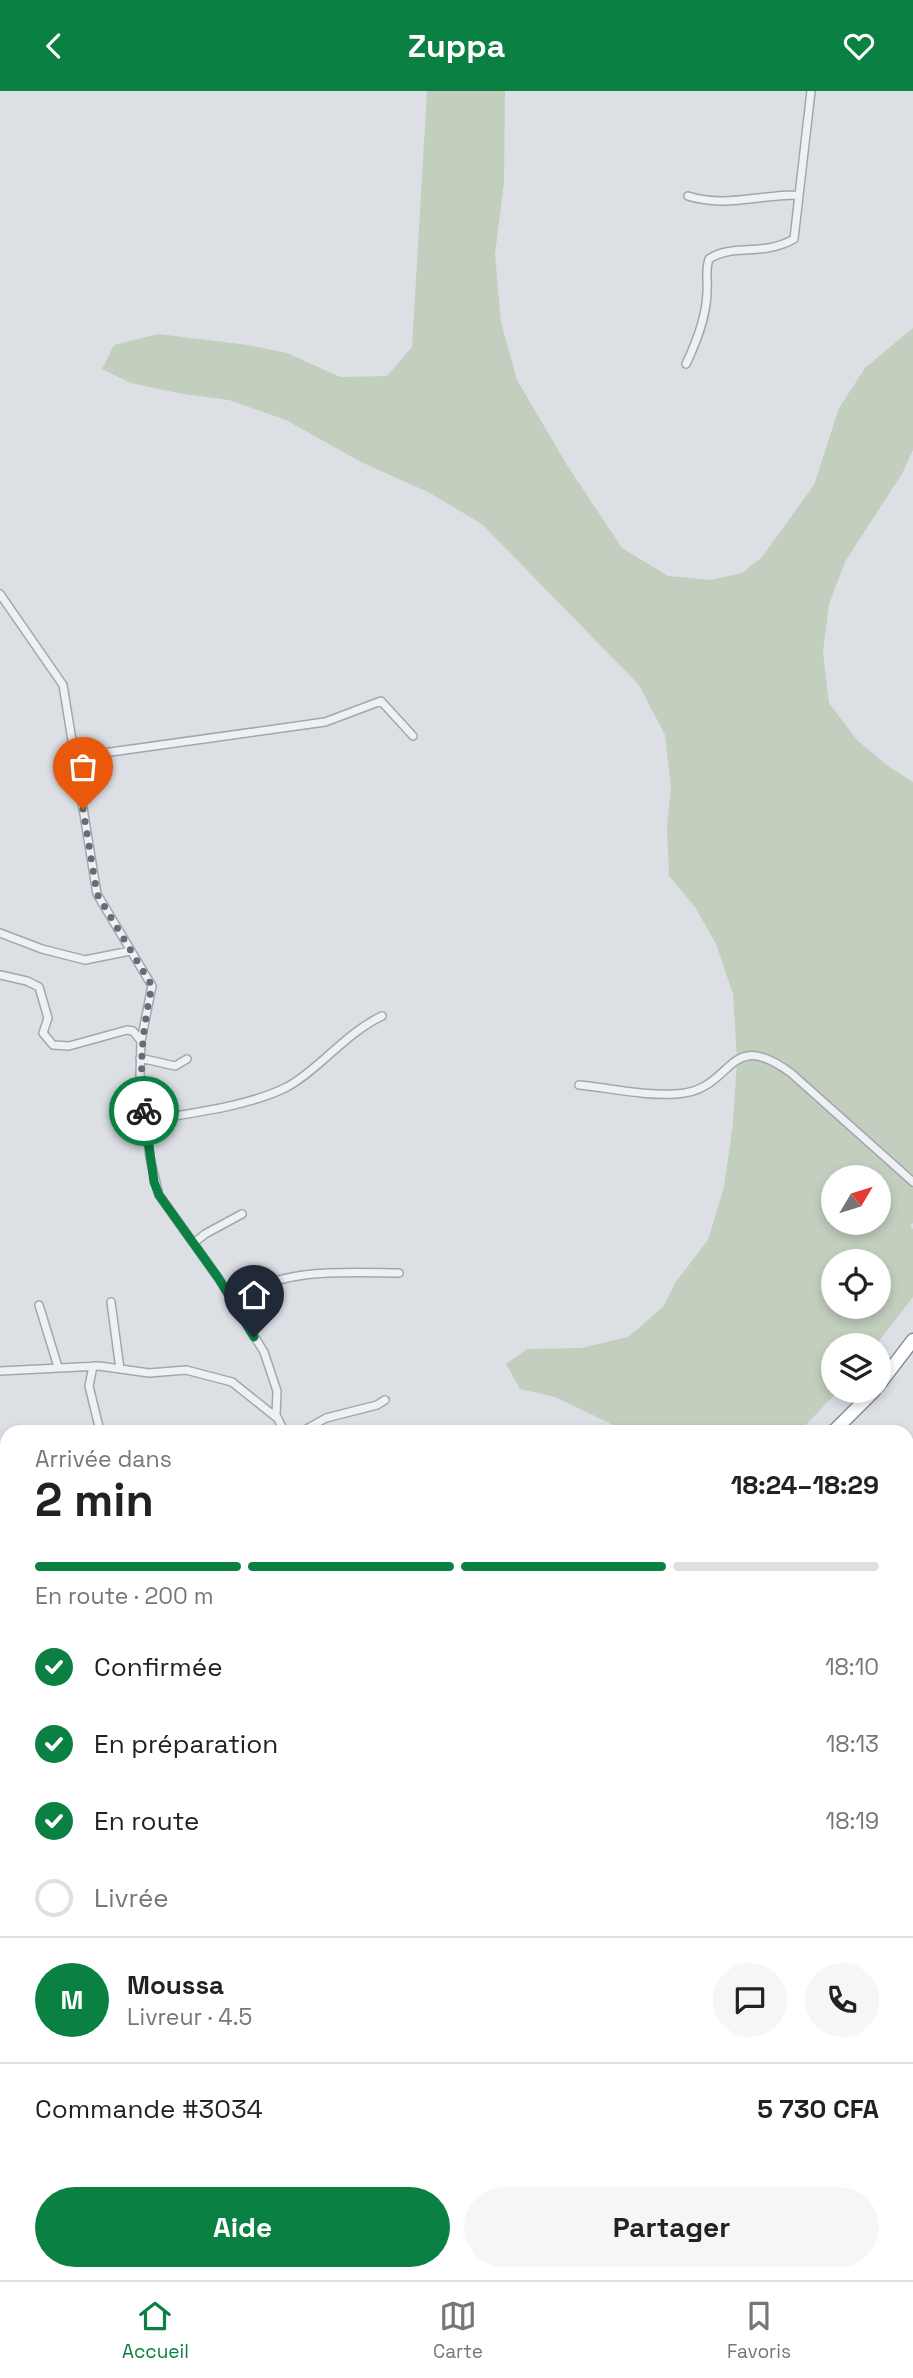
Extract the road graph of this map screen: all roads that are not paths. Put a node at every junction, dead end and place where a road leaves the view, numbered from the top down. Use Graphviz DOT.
graph roads {
  1 [pos="811,91"];
  2 [pos="799,195"];
  3 [pos="688,196"];
  4 [pos="686,364"];
  5 [pos="0,594"];
  6 [pos="413,736"];
  7 [pos="75,757"];
  8 [pos="0,933"];
  9 [pos="130,951"];
  10 [pos="0,975"];
  11 [pos="382,1016"];
  12 [pos="141,1041"];
  13 [pos="140,1058"];
  14 [pos="187,1059"];
  15 [pos="579,1084"];
  16 [pos="145,1121"];
  17 [pos="913,1182"];
  18 [pos="242,1214"];
  19 [pos="194,1243"];
  20 [pos="399,1273"];
  21 [pos="231,1298"];
  22 [pos="111,1302"];
  23 [pos="39,1305"];
  24 [pos="913,1340"];
  25 [pos="93,1366"];
  26 [pos="58,1367"];
  27 [pos="120,1369"];
  28 [pos="891,1369"];
  29 [pos="0,1371"];
  30 [pos="385,1400"];
  31 [pos="865,1403"];
  32 [pos="278,1419"];
  33 [pos="99,1425"];
  34 [pos="281,1425"];
  35 [pos="314,1425"];
  36 [pos="848,1425"];
  1 -- 2 [label="street"];
  2 -- 3 [label="street"];
  2 -- 4 [label="street"];
  5 -- 7 [label="street"];
  6 -- 7 [label="street"];
  7 -- 9 [label="street"];
  8 -- 9 [label="street"];
  9 -- 12 [label="street"];
  10 -- 12 [label="street"];
  11 -- 16 [label="street"];
  12 -- 13 [label="street"];
  13 -- 14 [label="street"];
  13 -- 16 [label="street"];
  15 -- 17 [label="street"];
  16 -- 19 [label="street"];
  18 -- 19 [label="street"];
  19 -- 21 [label="street"];
  20 -- 21 [label="street"];
  21 -- 32 [label="street"];
  22 -- 27 [label="street"];
  23 -- 26 [label="street"];
  24 -- 28 [label="highway"];
  25 -- 26 [label="street"];
  25 -- 27 [label="street"];
  25 -- 33 [label="street"];
  26 -- 29 [label="street"];
  27 -- 32 [label="street"];
  30 -- 35 [label="street"];
  31 -- 36 [label="highway"];
  32 -- 34 [label="street"];
}
